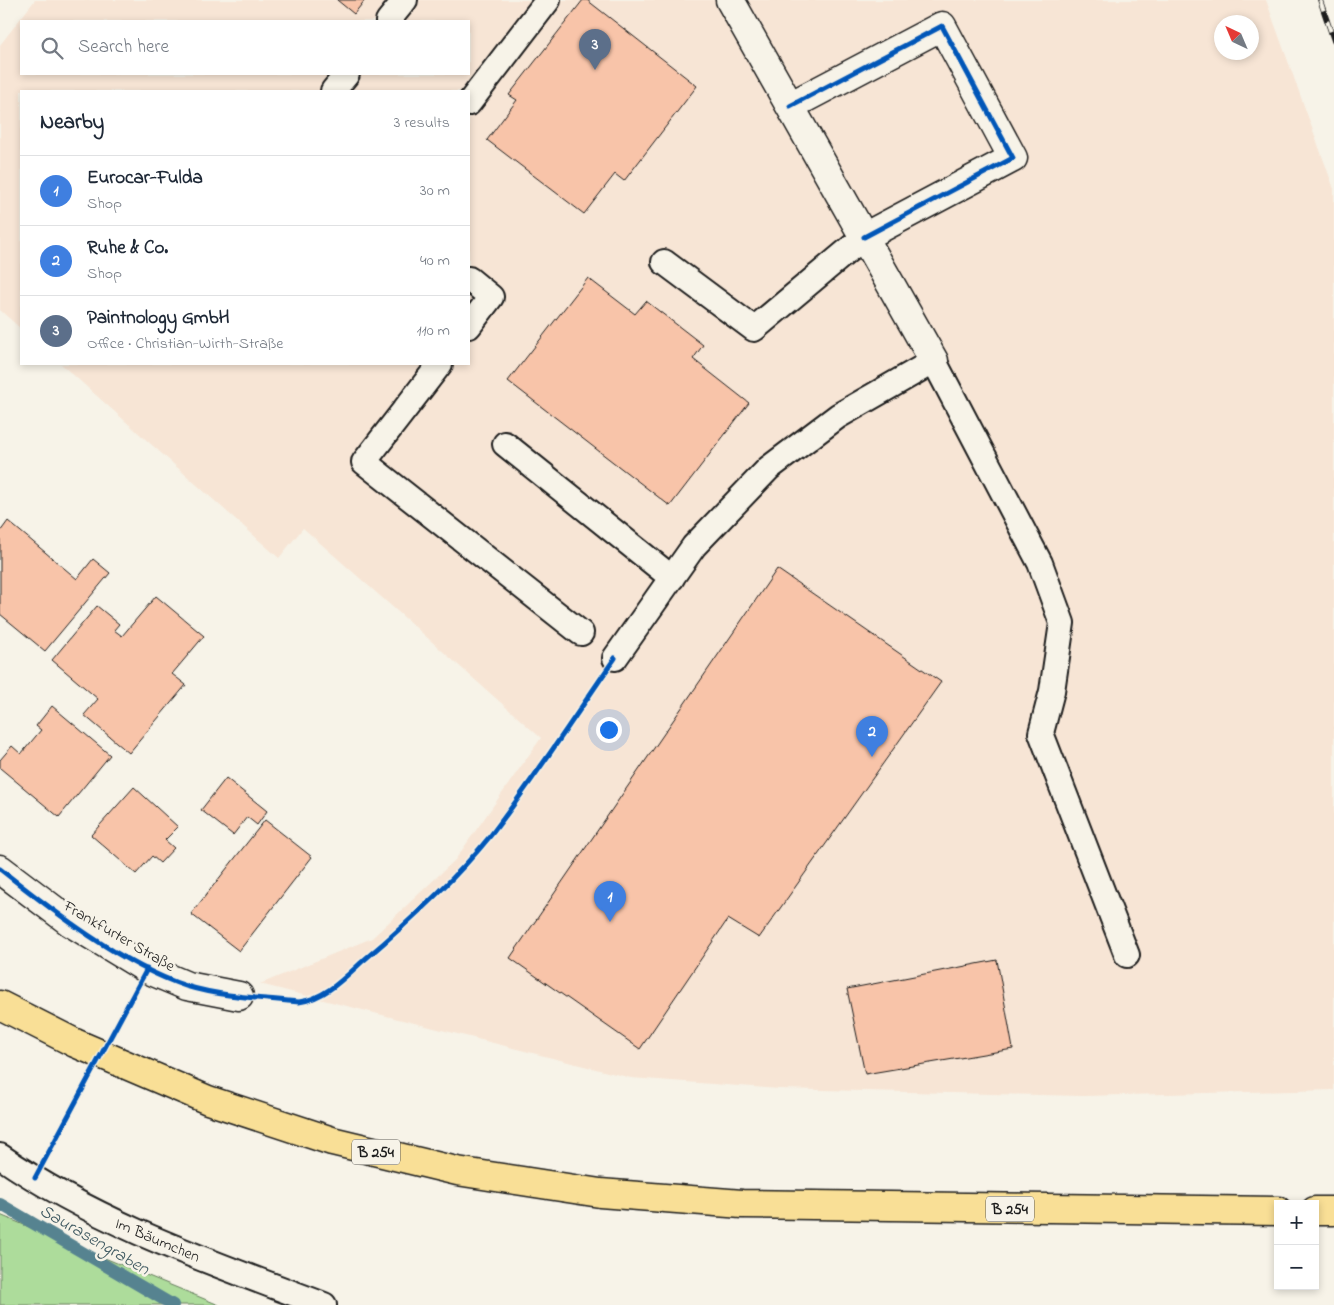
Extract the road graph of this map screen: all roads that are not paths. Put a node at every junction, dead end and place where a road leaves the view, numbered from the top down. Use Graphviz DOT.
graph roads {
  1 [pos="405,0"];
  2 [pos="548,0"];
  3 [pos="730,0"];
  4 [pos="389,20"];
  5 [pos="346,75"];
  6 [pos="334,90"];
  7 [pos="470,102"];
  8 [pos="790,106"];
  9 [pos="864,237"];
  10 [pos="664,262"];
  11 [pos="470,280"];
  12 [pos="470,325"];
  13 [pos="934,360"];
  14 [pos="439,365"];
  15 [pos="505,444"];
  16 [pos="672,578"];
  17 [pos="581,633"];
  18 [pos="615,658"];
  19 [pos="0,870"];
  20 [pos="1127,955"];
  21 [pos="239,996"];
  22 [pos="0,1005"];
  23 [pos="0,1156"];
  24 [pos="1274,1211"];
  25 [pos="1319,1211"];
  26 [pos="1334,1211"];
  27 [pos="324,1305"];
  1 -- 4 [label="lane"];
  2 -- 7 [label="lane"];
  3 -- 8 [label="street"];
  5 -- 6 [label="lane"];
  8 -- 9 [label="street"];
  8 -- 9 [label="street"];
  9 -- 10 [label="lane"];
  9 -- 13 [label="street"];
  11 -- 12 [label="lane"];
  13 -- 16 [label="lane"];
  13 -- 20 [label="lane"];
  14 -- 17 [label="lane"];
  15 -- 16 [label="lane"];
  16 -- 18 [label="lane"];
  19 -- 21 [label="street, Frankfurter Straße"];
  22 -- 24 [label="main road, B 254"];
  23 -- 27 [label="lane, Im Bäumchen"];
  25 -- 26 [label="main road"];
}
